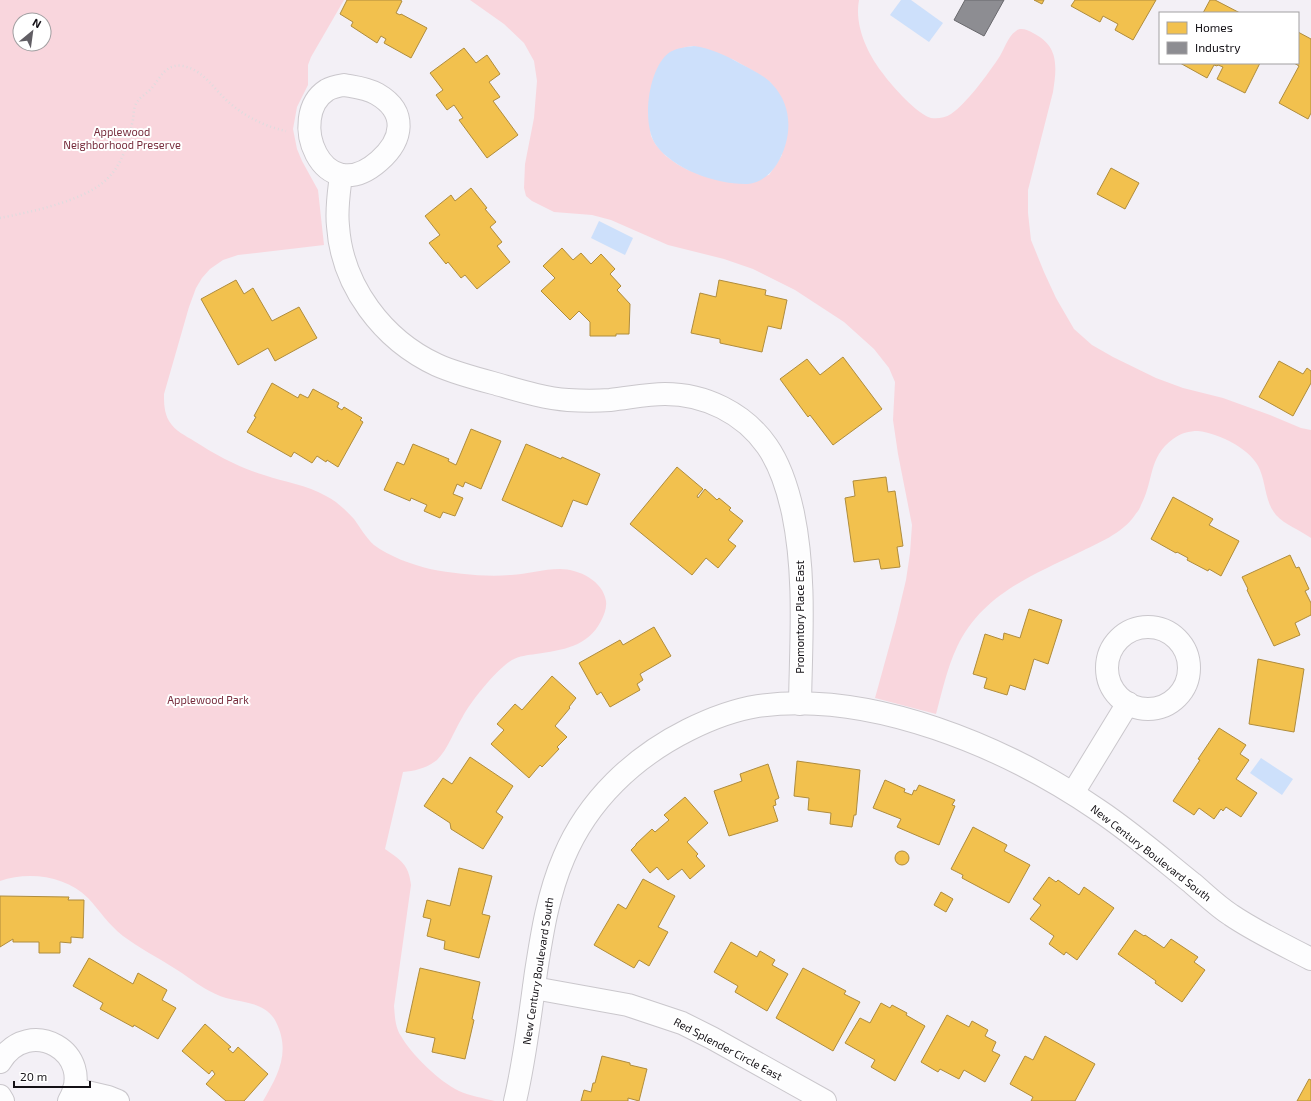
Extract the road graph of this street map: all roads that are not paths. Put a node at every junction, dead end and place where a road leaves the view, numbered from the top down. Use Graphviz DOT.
graph roads {
  1 [pos="341,176"];
  2 [pos="1128,703"];
  3 [pos="800,704"];
  4 [pos="1073,793"];
  5 [pos="1311,959"];
  6 [pos="534,988"];
  7 [pos="0,1062"];
  8 [pos="72,1095"];
  9 [pos="0,1096"];
  10 [pos="3,1101"];
  11 [pos="118,1101"];
  12 [pos="515,1101"];
  13 [pos="824,1101"];
  1 -- 1 [label="street"];
  1 -- 3 [label="street, Promontory Place East"];
  2 -- 4 [label="street"];
  3 -- 4 [label="street, New Century Boulevard South"];
  3 -- 6 [label="street, New Century Boulevard South"];
  4 -- 5 [label="street, New Century Boulevard South"];
  6 -- 12 [label="street, New Century Boulevard South"];
  6 -- 13 [label="street, Red Splender Circle East"];
  7 -- 8 [label="street"];
  8 -- 11 [label="street"];
  9 -- 10 [label="street"];
}
